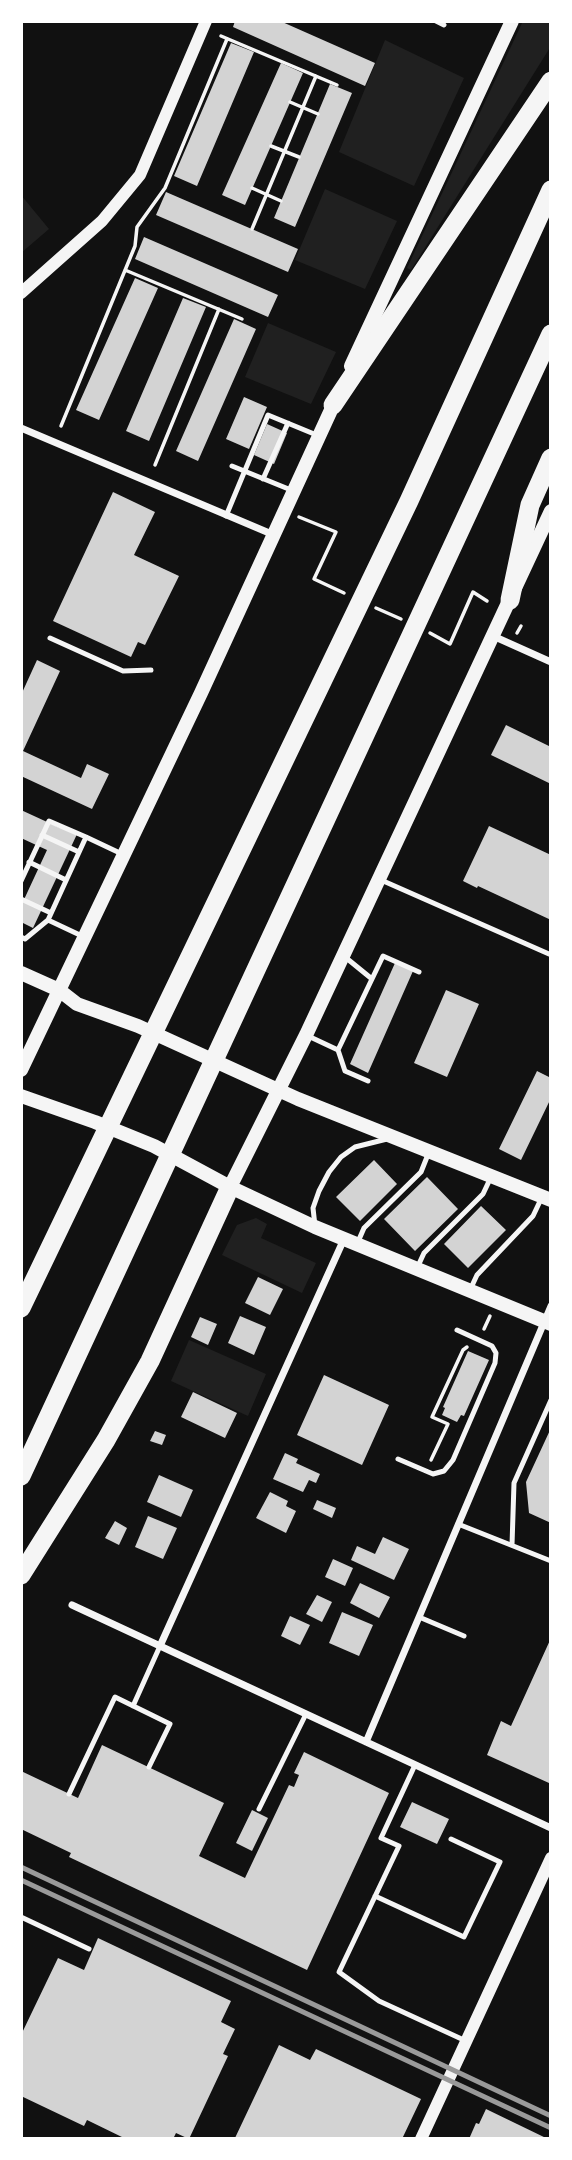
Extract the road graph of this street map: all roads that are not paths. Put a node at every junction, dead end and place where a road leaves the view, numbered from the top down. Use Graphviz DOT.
graph roads {
  1 [pos="206,21"];
  2 [pos="436,21"];
  3 [pos="512,21"];
  4 [pos="444,25"];
  5 [pos="551,81"];
  6 [pos="551,190"];
  7 [pos="21,293"];
  8 [pos="551,334"];
  9 [pos="333,405"];
  10 [pos="288,423"];
  11 [pos="21,428"];
  12 [pos="319,436"];
  13 [pos="551,458"];
  14 [pos="232,466"];
  15 [pos="245,471"];
  16 [pos="263,479"];
  17 [pos="294,492"];
  18 [pos="551,511"];
  19 [pos="226,516"];
  20 [pos="274,535"];
  21 [pos="510,600"];
  22 [pos="493,636"];
  23 [pos="50,638"];
  24 [pos="551,662"];
  25 [pos="151,670"];
  26 [pos="42,835"];
  27 [pos="86,837"];
  28 [pos="79,852"];
  29 [pos="124,855"];
  30 [pos="29,863"];
  31 [pos="378,879"];
  32 [pos="66,880"];
  33 [pos="21,881"];
  34 [pos="21,899"];
  35 [pos="51,913"];
  36 [pos="48,920"];
  37 [pos="21,937"];
  38 [pos="85,937"];
  39 [pos="549,954"];
  40 [pos="343,955"];
  41 [pos="419,972"];
  42 [pos="21,973"];
  43 [pos="372,979"];
  44 [pos="59,990"];
  45 [pos="306,1035"];
  46 [pos="338,1050"];
  47 [pos="21,1070"];
  48 [pos="368,1081"];
  49 [pos="277,1089"];
  50 [pos="21,1096"];
  51 [pos="394,1137"];
  52 [pos="429,1152"];
  53 [pos="491,1176"];
  54 [pos="230,1187"];
  55 [pos="547,1199"];
  56 [pos="315,1227"];
  57 [pos="350,1241"];
  58 [pos="416,1269"];
  59 [pos="469,1291"];
  60 [pos="551,1306"];
  61 [pos="21,1308"];
  62 [pos="548,1323"];
  63 [pos="457,1330"];
  64 [pos="551,1400"];
  65 [pos="398,1459"];
  66 [pos="21,1476"];
  67 [pos="458,1524"];
  68 [pos="512,1545"];
  69 [pos="551,1561"];
  70 [pos="21,1575"];
  71 [pos="72,1605"];
  72 [pos="419,1618"];
  73 [pos="464,1636"];
  74 [pos="160,1646"];
  75 [pos="133,1706"];
  76 [pos="306,1714"];
  77 [pos="366,1742"];
  78 [pos="415,1765"];
  79 [pos="149,1768"];
  80 [pos="69,1794"];
  81 [pos="259,1809"];
  82 [pos="551,1828"];
  83 [pos="451,1839"];
  84 [pos="551,1857"];
  85 [pos="375,1896"];
  86 [pos="21,1917"];
  87 [pos="89,1949"];
  88 [pos="466,2041"];
  89 [pos="421,2139"];
  1 -- 7 [label="street"];
  2 -- 4 [label="lane"];
  3 -- 9 [label="main road"];
  5 -- 9 [label="highway"];
  6 -- 61 [label="highway"];
  8 -- 66 [label="highway"];
  9 -- 12 [label="main road"];
  10 -- 12 [label="lane"];
  10 -- 15 [label="lane"];
  10 -- 16 [label="lane"];
  11 -- 19 [label="street"];
  12 -- 17 [label="main road"];
  13 -- 21 [label="highway"];
  14 -- 15 [label="lane"];
  15 -- 16 [label="lane"];
  15 -- 19 [label="lane"];
  16 -- 17 [label="lane"];
  17 -- 20 [label="main road"];
  18 -- 21 [label="main road"];
  19 -- 20 [label="street"];
  20 -- 29 [label="main road"];
  21 -- 22 [label="main road"];
  22 -- 24 [label="street"];
  22 -- 31 [label="main road"];
  23 -- 25 [label="lane"];
  26 -- 27 [label="lane"];
  26 -- 28 [label="lane"];
  26 -- 30 [label="lane"];
  27 -- 28 [label="lane"];
  27 -- 29 [label="lane"];
  28 -- 32 [label="lane"];
  29 -- 38 [label="main road"];
  30 -- 32 [label="lane"];
  30 -- 33 [label="lane"];
  31 -- 39 [label="lane"];
  31 -- 40 [label="main road"];
  32 -- 35 [label="lane"];
  34 -- 35 [label="lane"];
  35 -- 36 [label="lane"];
  36 -- 37 [label="lane"];
  36 -- 38 [label="lane"];
  38 -- 44 [label="main road"];
  40 -- 43 [label="lane"];
  40 -- 45 [label="main road"];
  41 -- 43 [label="lane"];
  42 -- 44 [label="main road"];
  43 -- 46 [label="lane"];
  44 -- 47 [label="main road"];
  44 -- 49 [label="main road"];
  45 -- 46 [label="lane"];
  45 -- 49 [label="main road"];
  46 -- 48 [label="lane"];
  49 -- 51 [label="main road"];
  49 -- 54 [label="main road"];
  50 -- 54 [label="main road"];
  51 -- 52 [label="main road"];
  51 -- 56 [label="lane"];
  52 -- 53 [label="main road"];
  52 -- 57 [label="lane"];
  53 -- 55 [label="main road"];
  53 -- 58 [label="lane"];
  54 -- 56 [label="main road"];
  54 -- 70 [label="highway"];
  55 -- 59 [label="lane"];
  56 -- 57 [label="main road"];
  57 -- 58 [label="main road"];
  57 -- 74 [label="street"];
  58 -- 59 [label="main road"];
  59 -- 62 [label="main road"];
  60 -- 62 [label="street"];
  62 -- 67 [label="street"];
  63 -- 65 [label="lane"];
  64 -- 68 [label="lane"];
  67 -- 68 [label="lane"];
  67 -- 72 [label="street"];
  68 -- 69 [label="lane"];
  71 -- 74 [label="street"];
  72 -- 73 [label="lane"];
  72 -- 77 [label="street"];
  74 -- 75 [label="lane"];
  74 -- 76 [label="street"];
  75 -- 79 [label="lane"];
  75 -- 80 [label="lane"];
  76 -- 77 [label="street"];
  76 -- 81 [label="lane"];
  77 -- 78 [label="street"];
  78 -- 82 [label="street"];
  78 -- 85 [label="lane"];
  83 -- 85 [label="lane"];
  84 -- 88 [label="street"];
  85 -- 88 [label="lane"];
  86 -- 87 [label="lane"];
  88 -- 89 [label="street"];
}
